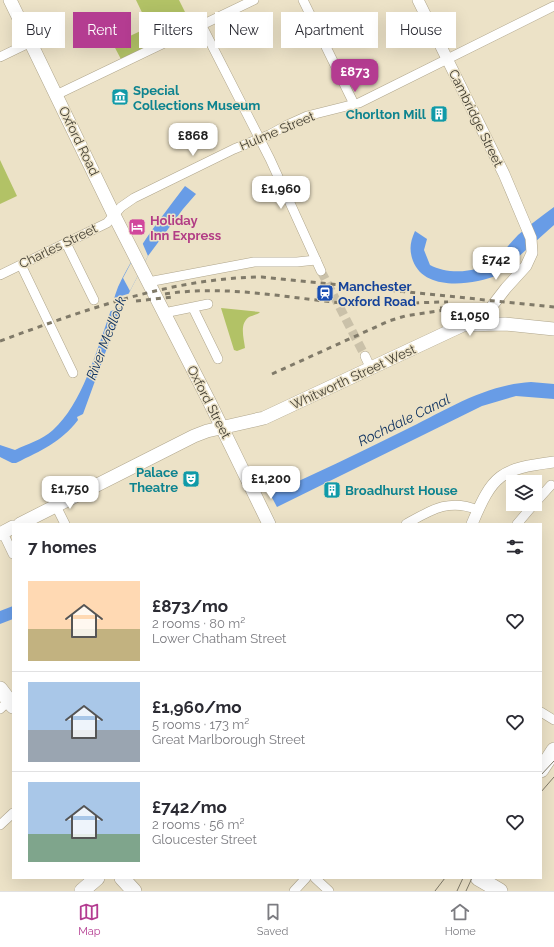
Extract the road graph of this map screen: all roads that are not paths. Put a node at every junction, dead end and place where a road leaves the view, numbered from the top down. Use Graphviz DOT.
graph roads {
  1 [pos="10,0"];
  2 [pos="254,0"];
  3 [pos="303,0"];
  4 [pos="418,0"];
  5 [pos="554,6"];
  6 [pos="16,12"];
  7 [pos="207,24"];
  8 [pos="207,36"];
  9 [pos="19,48"];
  10 [pos="34,48"];
  11 [pos="155,48"];
  12 [pos="0,57"];
  13 [pos="447,58"];
  14 [pos="56,95"];
  15 [pos="354,104"];
  16 [pos="259,140"];
  17 [pos="114,215"];
  18 [pos="66,243"];
  19 [pos="316,260"];
  20 [pos="21,265"];
  21 [pos="321,271"];
  22 [pos="0,275"];
  23 [pos="145,277"];
  24 [pos="94,300"];
  25 [pos="208,304"];
  26 [pos="193,308"];
  27 [pos="164,313"];
  28 [pos="479,324"];
  29 [pos="554,328"];
  30 [pos="365,356"];
  31 [pos="218,359"];
  32 [pos="371,369"];
  33 [pos="73,373"];
  34 [pos="223,428"];
  35 [pos="554,462"];
  36 [pos="551,485"];
  37 [pos="542,496"];
  38 [pos="56,506"];
  39 [pos="478,510"];
  40 [pos="529,511"];
  41 [pos="22,523"];
  42 [pos="64,523"];
  43 [pos="269,523"];
  44 [pos="409,523"];
  45 [pos="472,523"];
  46 [pos="518,523"];
  47 [pos="5,531"];
  48 [pos="12,551"];
  49 [pos="542,713"];
  50 [pos="554,720"];
  51 [pos="554,750"];
  52 [pos="542,768"];
  53 [pos="12,814"];
  54 [pos="0,825"];
  55 [pos="96,879"];
  56 [pos="123,879"];
  57 [pos="305,879"];
  58 [pos="316,879"];
  59 [pos="480,879"];
  60 [pos="82,891"];
  61 [pos="134,891"];
  62 [pos="294,891"];
  63 [pos="329,891"];
  64 [pos="500,891"];
  1 -- 6 [label="main road, Oxford Road"];
  2 -- 7 [label="street"];
  3 -- 15 [label="street"];
  4 -- 13 [label="street, Cambridge Street"];
  5 -- 13 [label="street, Hulme Street"];
  8 -- 16 [label="street"];
  9 -- 12 [label="street"];
  10 -- 14 [label="main road, Oxford Road"];
  11 -- 14 [label="street"];
  13 -- 15 [label="street, Hulme Street"];
  13 -- 28 [label="street, Cambridge Street"];
  14 -- 17 [label="main road, Oxford Road"];
  15 -- 16 [label="street, Hulme Street"];
  16 -- 17 [label="street, Hulme Street"];
  16 -- 19 [label="street"];
  17 -- 18 [label="street, Charles Street"];
  17 -- 23 [label="main road, Oxford Road"];
  18 -- 20 [label="street, Charles Street"];
  18 -- 24 [label="street"];
  19 -- 21 [label="street"];
  19 -- 23 [label="street"];
  20 -- 22 [label="street, Charles Street"];
  20 -- 33 [label="street"];
  23 -- 27 [label="main road, Oxford Street"];
  25 -- 26 [label="street"];
  26 -- 27 [label="street"];
  26 -- 31 [label="street"];
  27 -- 34 [label="main road, Oxford Street"];
  28 -- 29 [label="main road, Whitworth Street West"];
  28 -- 32 [label="main road, Whitworth Street West"];
  30 -- 32 [label="street"];
  32 -- 34 [label="main road, Whitworth Street West"];
  34 -- 38 [label="main road, Whitworth Street West"];
  34 -- 43 [label="main road, Oxford Street"];
  35 -- 39 [label="street"];
  36 -- 37 [label="street"];
  38 -- 41 [label="main road, Whitworth Street West"];
  38 -- 42 [label="street"];
  39 -- 44 [label="street"];
  39 -- 45 [label="street"];
  40 -- 46 [label="street"];
  47 -- 48 [label="street"];
  49 -- 50 [label="street"];
  51 -- 52 [label="main road"];
  53 -- 54 [label="street"];
  55 -- 60 [label="main road"];
  56 -- 61 [label="main road"];
  57 -- 62 [label="street"];
  58 -- 63 [label="street"];
  59 -- 64 [label="main road"];
}
